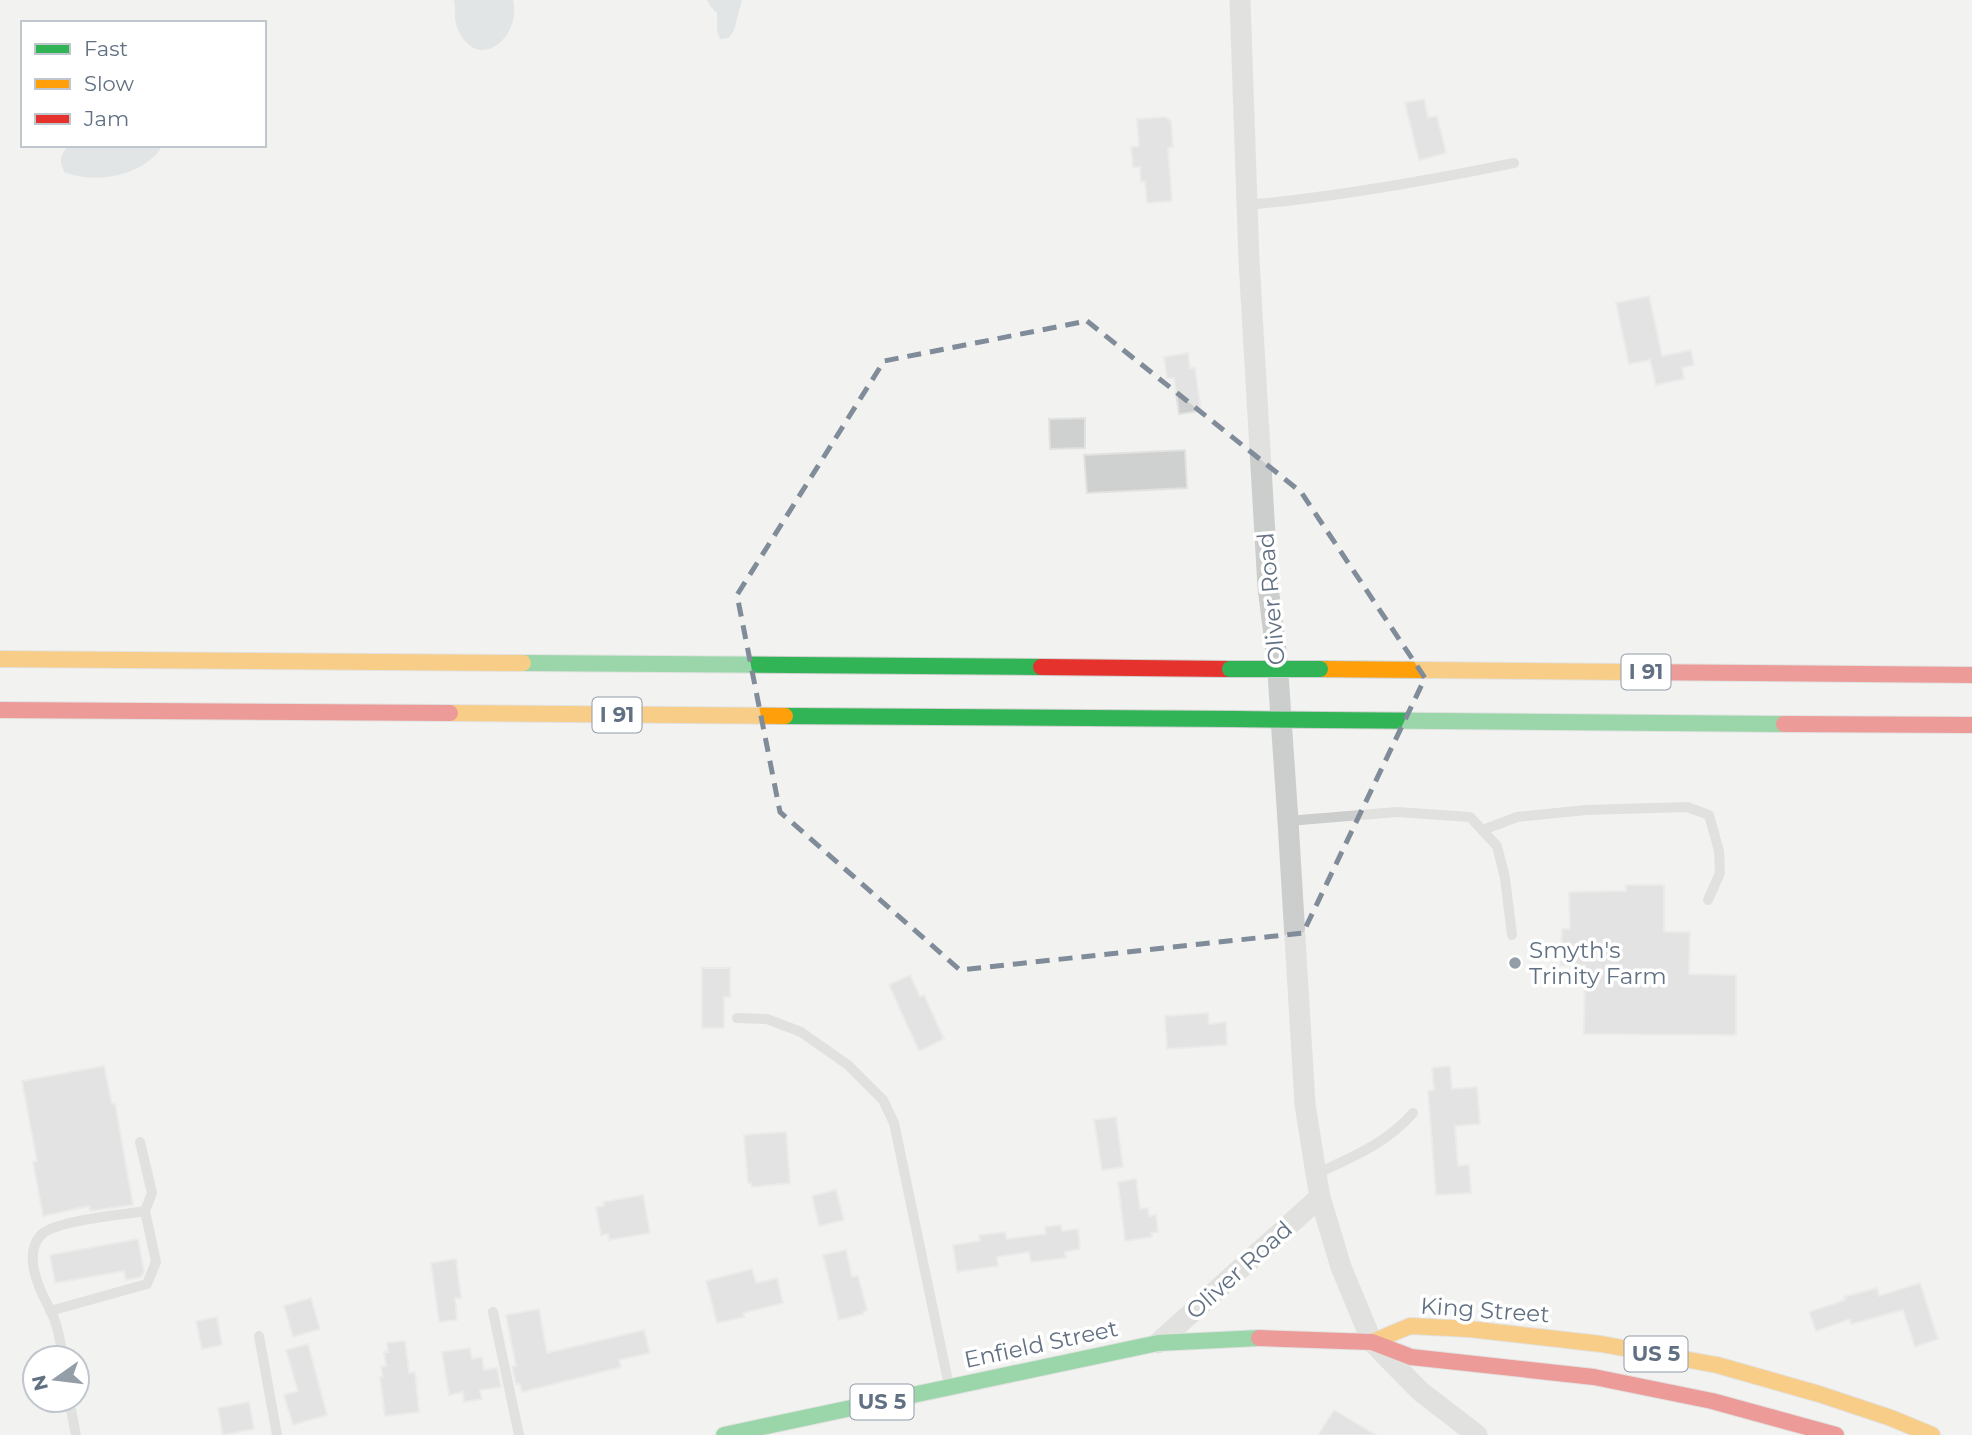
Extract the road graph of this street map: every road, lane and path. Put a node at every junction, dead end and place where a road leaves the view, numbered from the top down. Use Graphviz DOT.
graph roads {
  1 [pos="1240,0"];
  2 [pos="1514,163"];
  3 [pos="1247,205"];
  4 [pos="0,659"];
  5 [pos="1972,675"];
  6 [pos="0,710"];
  7 [pos="1972,725"];
  8 [pos="1289,821"];
  9 [pos="1483,830"];
  10 [pos="1707,900"];
  11 [pos="1512,934"];
  12 [pos="737,1018"];
  13 [pos="1413,1113"];
  14 [pos="140,1142"];
  15 [pos="1316,1174"];
  16 [pos="1320,1197"];
  17 [pos="145,1211"];
  18 [pos="50,1311"];
  19 [pos="493,1312"];
  20 [pos="259,1336"];
  21 [pos="1372,1342"];
  22 [pos="1158,1343"];
  23 [pos="60,1344"];
  24 [pos="1598,1360"];
  25 [pos="950,1387"];
  26 [pos="72,1414"];
  27 [pos="1891,1418"];
  28 [pos="798,1427"];
  29 [pos="76,1435"];
  30 [pos="277,1435"];
  31 [pos="519,1435"];
  32 [pos="724,1435"];
  33 [pos="1477,1435"];
  34 [pos="1836,1435"];
  35 [pos="1885,1435"];
  36 [pos="1932,1435"];
  1 -- 3 [label="street, Oliver Road"];
  2 -- 3 [label="lane"];
  3 -- 8 [label="street, Oliver Road"];
  4 -- 5 [label="main road, I 91, bridge"];
  6 -- 7 [label="main road, I 91, bridge"];
  8 -- 9 [label="lane"];
  8 -- 15 [label="street, Oliver Road"];
  9 -- 10 [label="lane"];
  9 -- 11 [label="lane"];
  12 -- 25 [label="lane"];
  13 -- 15 [label="lane"];
  14 -- 17 [label="lane"];
  15 -- 16 [label="street, Oliver Road"];
  16 -- 21 [label="street, Oliver Road"];
  16 -- 22 [label="street, Oliver Road"];
  17 -- 18 [label="lane"];
  17 -- 18 [label="lane"];
  18 -- 23 [label="lane"];
  19 -- 31 [label="lane"];
  20 -- 30 [label="lane"];
  21 -- 22 [label="main road, Enfield Street / US 5"];
  21 -- 24 [label="main road, King Street / US 5"];
  21 -- 24 [label="main road, King Street / US 5"];
  21 -- 33 [label="street"];
  22 -- 25 [label="main road, Enfield Street / US 5"];
  24 -- 27 [label="main road, King Street / US 5"];
  24 -- 34 [label="main road, King Street / US 5"];
  25 -- 28 [label="main road, Enfield Street / US 5"];
  26 -- 29 [label="lane"];
  27 -- 35 [label="main road"];
  27 -- 36 [label="main road, King Street / US 5"];
  28 -- 32 [label="main road, Enfield Street / US 5"];
}
